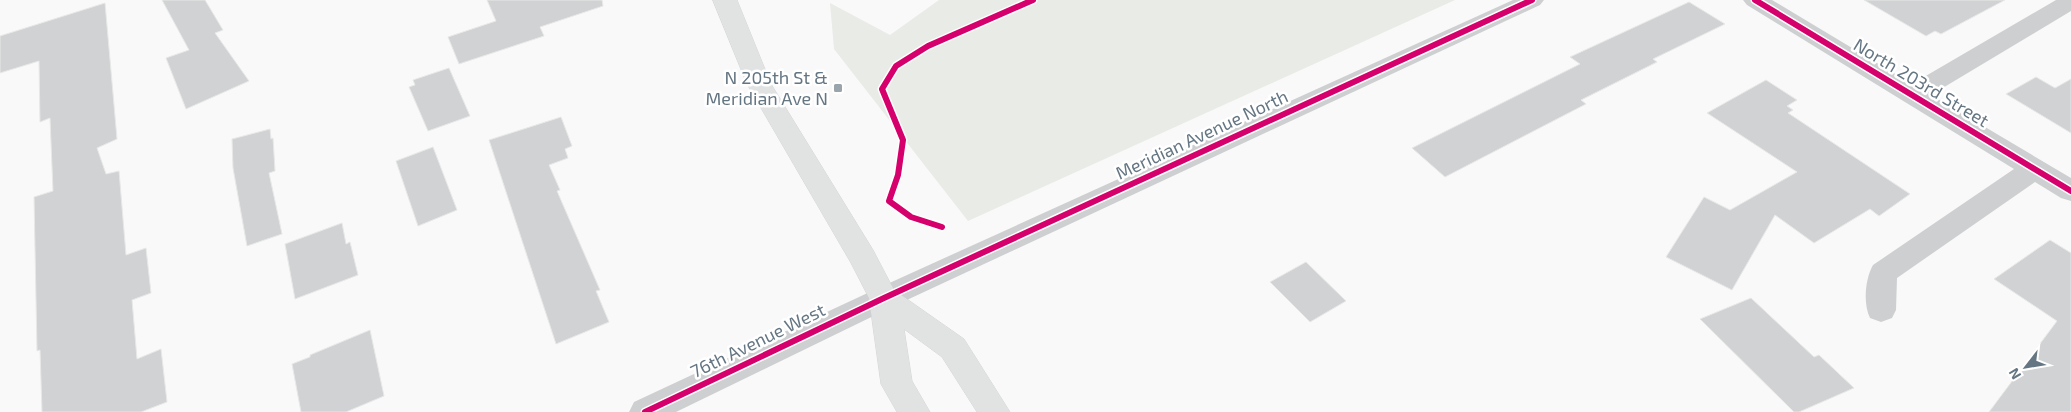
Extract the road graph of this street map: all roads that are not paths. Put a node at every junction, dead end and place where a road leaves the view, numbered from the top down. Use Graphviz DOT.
graph roads {
  1 [pos="725,0"];
  2 [pos="1532,0"];
  3 [pos="1754,0"];
  4 [pos="2071,1"];
  5 [pos="1912,95"];
  6 [pos="2034,169"];
  7 [pos="2071,191"];
  8 [pos="884,298"];
  9 [pos="1881,310"];
  10 [pos="645,412"];
  11 [pos="914,412"];
  12 [pos="994,412"];
  1 -- 8 [label="main road"];
  2 -- 8 [label="street, Meridian Avenue North"];
  3 -- 5 [label="street, North 203rd Street"];
  4 -- 5 [label="street"];
  5 -- 6 [label="street, North 203rd Street"];
  6 -- 7 [label="street, North 203rd Street"];
  6 -- 9 [label="street"];
  8 -- 10 [label="street, 76th Avenue West"];
  8 -- 11 [label="main road"];
  8 -- 12 [label="main road"];
}
